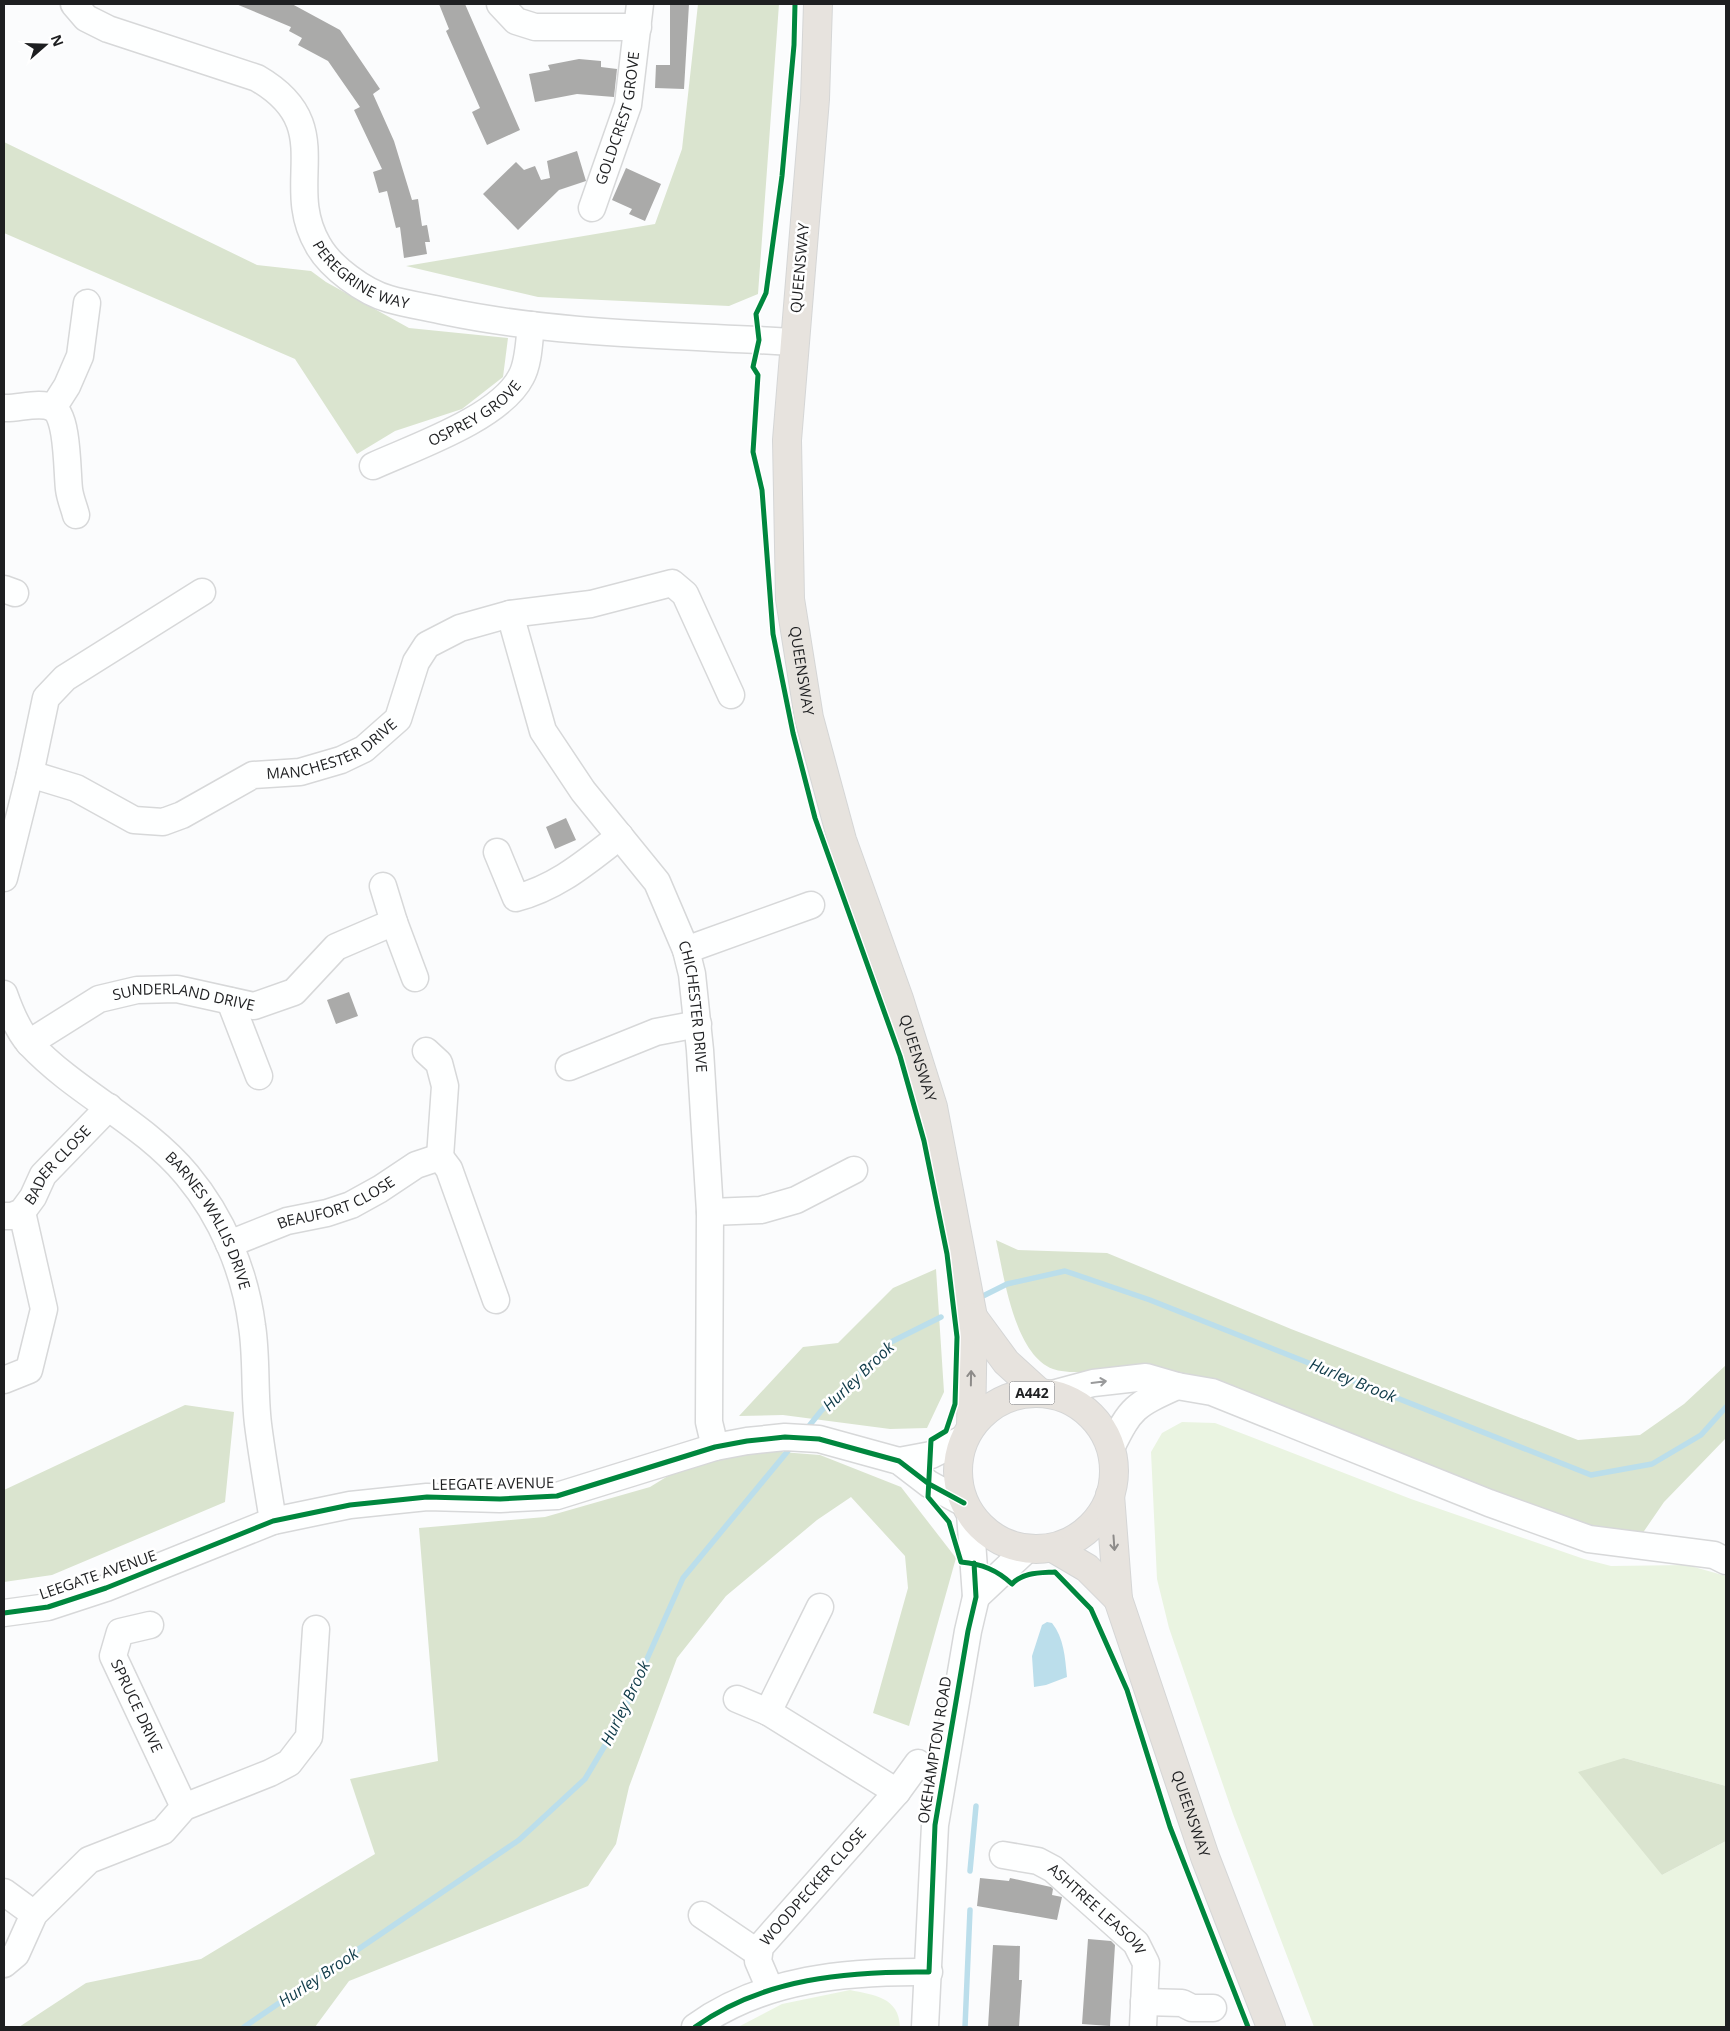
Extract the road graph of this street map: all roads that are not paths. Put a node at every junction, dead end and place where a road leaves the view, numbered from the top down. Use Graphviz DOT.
graph roads {
  1 [pos="74,4"];
  2 [pos="500,4"];
  3 [pos="818,4"];
  4 [pos="639,15"];
  5 [pos="592,208"];
  6 [pos="87,303"];
  7 [pos="531,325"];
  8 [pos="794,342"];
  9 [pos="45,407"];
  10 [pos="4,408"];
  11 [pos="373,466"];
  12 [pos="76,515"];
  13 [pos="202,592"];
  14 [pos="510,614"];
  15 [pos="731,695"];
  16 [pos="30,774"];
  17 [pos="620,836"];
  18 [pos="497,852"];
  19 [pos="4,878"];
  20 [pos="383,886"];
  21 [pos="811,905"];
  22 [pos="389,924"];
  23 [pos="686,950"];
  24 [pos="415,978"];
  25 [pos="4,994"];
  26 [pos="230,1001"];
  27 [pos="698,1024"];
  28 [pos="29,1043"];
  29 [pos="433,1057"];
  30 [pos="569,1067"];
  31 [pos="259,1076"];
  32 [pos="108,1107"];
  33 [pos="440,1157"];
  34 [pos="854,1170"];
  35 [pos="710,1212"];
  36 [pos="13,1214"];
  37 [pos="229,1244"];
  38 [pos="496,1300"];
  39 [pos="971,1306"];
  40 [pos="4,1380"];
  41 [pos="1177,1386"];
  42 [pos="1045,1393"];
  43 [pos="968,1432"];
  44 [pos="715,1447"];
  45 [pos="1111,1448"];
  46 [pos="899,1461"];
  47 [pos="1110,1495"];
  48 [pos="967,1508"];
  49 [pos="273,1521"];
  50 [pos="1040,1548"];
  51 [pos="1726,1561"];
  52 [pos="976,1597"];
  53 [pos="1118,1599"];
  54 [pos="820,1607"];
  55 [pos="4,1613"];
  56 [pos="150,1625"];
  57 [pos="316,1630"];
  58 [pos="737,1699"];
  59 [pos="768,1712"];
  60 [pos="918,1763"];
  61 [pos="897,1792"];
  62 [pos="184,1807"];
  63 [pos="1003,1855"];
  64 [pos="4,1892"];
  65 [pos="34,1914"];
  66 [pos="702,1915"];
  67 [pos="758,1953"];
  68 [pos="4,1964"];
  69 [pos="929,1972"];
  70 [pos="770,1989"];
  71 [pos="1144,2002"];
  72 [pos="1214,2008"];
  73 [pos="695,2027"];
  74 [pos="925,2027"];
  75 [pos="1143,2027"];
  76 [pos="1271,2027"];
  1 -- 7 [label="street, PEREGRINE WAY"];
  2 -- 4 [label="street, GOLDCREST GROVE"];
  3 -- 8 [label="main road, QUEENSWAY / A442"];
  4 -- 5 [label="street, GOLDCREST GROVE"];
  6 -- 9 [label="street"];
  7 -- 8 [label="street, PEREGRINE WAY"];
  7 -- 11 [label="street, OSPREY GROVE"];
  8 -- 39 [label="main road, QUEENSWAY / A442"];
  9 -- 10 [label="street"];
  9 -- 12 [label="street"];
  13 -- 16 [label="street"];
  14 -- 15 [label="street, MANCHESTER DRIVE"];
  14 -- 16 [label="street, MANCHESTER DRIVE"];
  14 -- 17 [label="street, CHICHESTER DRIVE"];
  16 -- 19 [label="street"];
  17 -- 18 [label="street"];
  17 -- 23 [label="street, CHICHESTER DRIVE"];
  20 -- 22 [label="street"];
  21 -- 23 [label="street"];
  22 -- 24 [label="street"];
  22 -- 26 [label="street, SUNDERLAND DRIVE"];
  23 -- 27 [label="street, CHICHESTER DRIVE"];
  25 -- 28 [label="street, BARNES WALLIS DRIVE"];
  26 -- 28 [label="street, SUNDERLAND DRIVE"];
  26 -- 31 [label="street"];
  27 -- 30 [label="street"];
  27 -- 35 [label="street, CHICHESTER DRIVE"];
  28 -- 32 [label="street, BARNES WALLIS DRIVE"];
  29 -- 33 [label="street"];
  32 -- 36 [label="street, BADER CLOSE"];
  32 -- 37 [label="street, BARNES WALLIS DRIVE"];
  33 -- 37 [label="street, BEAUFORT CLOSE"];
  33 -- 38 [label="street"];
  34 -- 35 [label="street"];
  35 -- 44 [label="street, CHICHESTER DRIVE"];
  36 -- 40 [label="street"];
  37 -- 49 [label="street, BARNES WALLIS DRIVE"];
  39 -- 42 [label="main road, A442"];
  43 -- 39 [label="main road, A442, one-way"];
  42 -- 41 [label="street, one-way"];
  41 -- 45 [label="street"];
  41 -- 51 [label="street"];
  42 -- 43 [label="main road, A442"];
  42 -- 45 [label="main road, A442"];
  43 -- 46 [label="street, LEEGATE AVENUE"];
  43 -- 48 [label="main road, A442"];
  44 -- 46 [label="street, LEEGATE AVENUE"];
  44 -- 49 [label="street, LEEGATE AVENUE"];
  45 -- 47 [label="main road, A442"];
  46 -- 48 [label="street, LEEGATE AVENUE"];
  47 -- 50 [label="main road, A442"];
  47 -- 53 [label="main road, A442, one-way"];
  48 -- 50 [label="main road, A442"];
  48 -- 52 [label="street, OKEHAMPTON ROAD"];
  49 -- 55 [label="street, LEEGATE AVENUE"];
  50 -- 52 [label="street"];
  50 -- 53 [label="main road, A442"];
  52 -- 69 [label="street, OKEHAMPTON ROAD"];
  53 -- 76 [label="main road, QUEENSWAY / A442"];
  54 -- 59 [label="street"];
  56 -- 62 [label="street, SPRUCE DRIVE"];
  57 -- 62 [label="street"];
  58 -- 59 [label="street"];
  59 -- 61 [label="street"];
  60 -- 61 [label="street, WOODPECKER CLOSE"];
  61 -- 67 [label="street, WOODPECKER CLOSE"];
  62 -- 65 [label="street"];
  63 -- 71 [label="street, ASHTREE LEASOW"];
  64 -- 65 [label="street"];
  65 -- 68 [label="street"];
  66 -- 67 [label="street"];
  67 -- 70 [label="street, WOODPECKER CLOSE"];
  69 -- 70 [label="street"];
  69 -- 74 [label="street, OKEHAMPTON ROAD"];
  70 -- 73 [label="street"];
  71 -- 72 [label="street"];
  71 -- 75 [label="street, ASHTREE LEASOW"];
}
